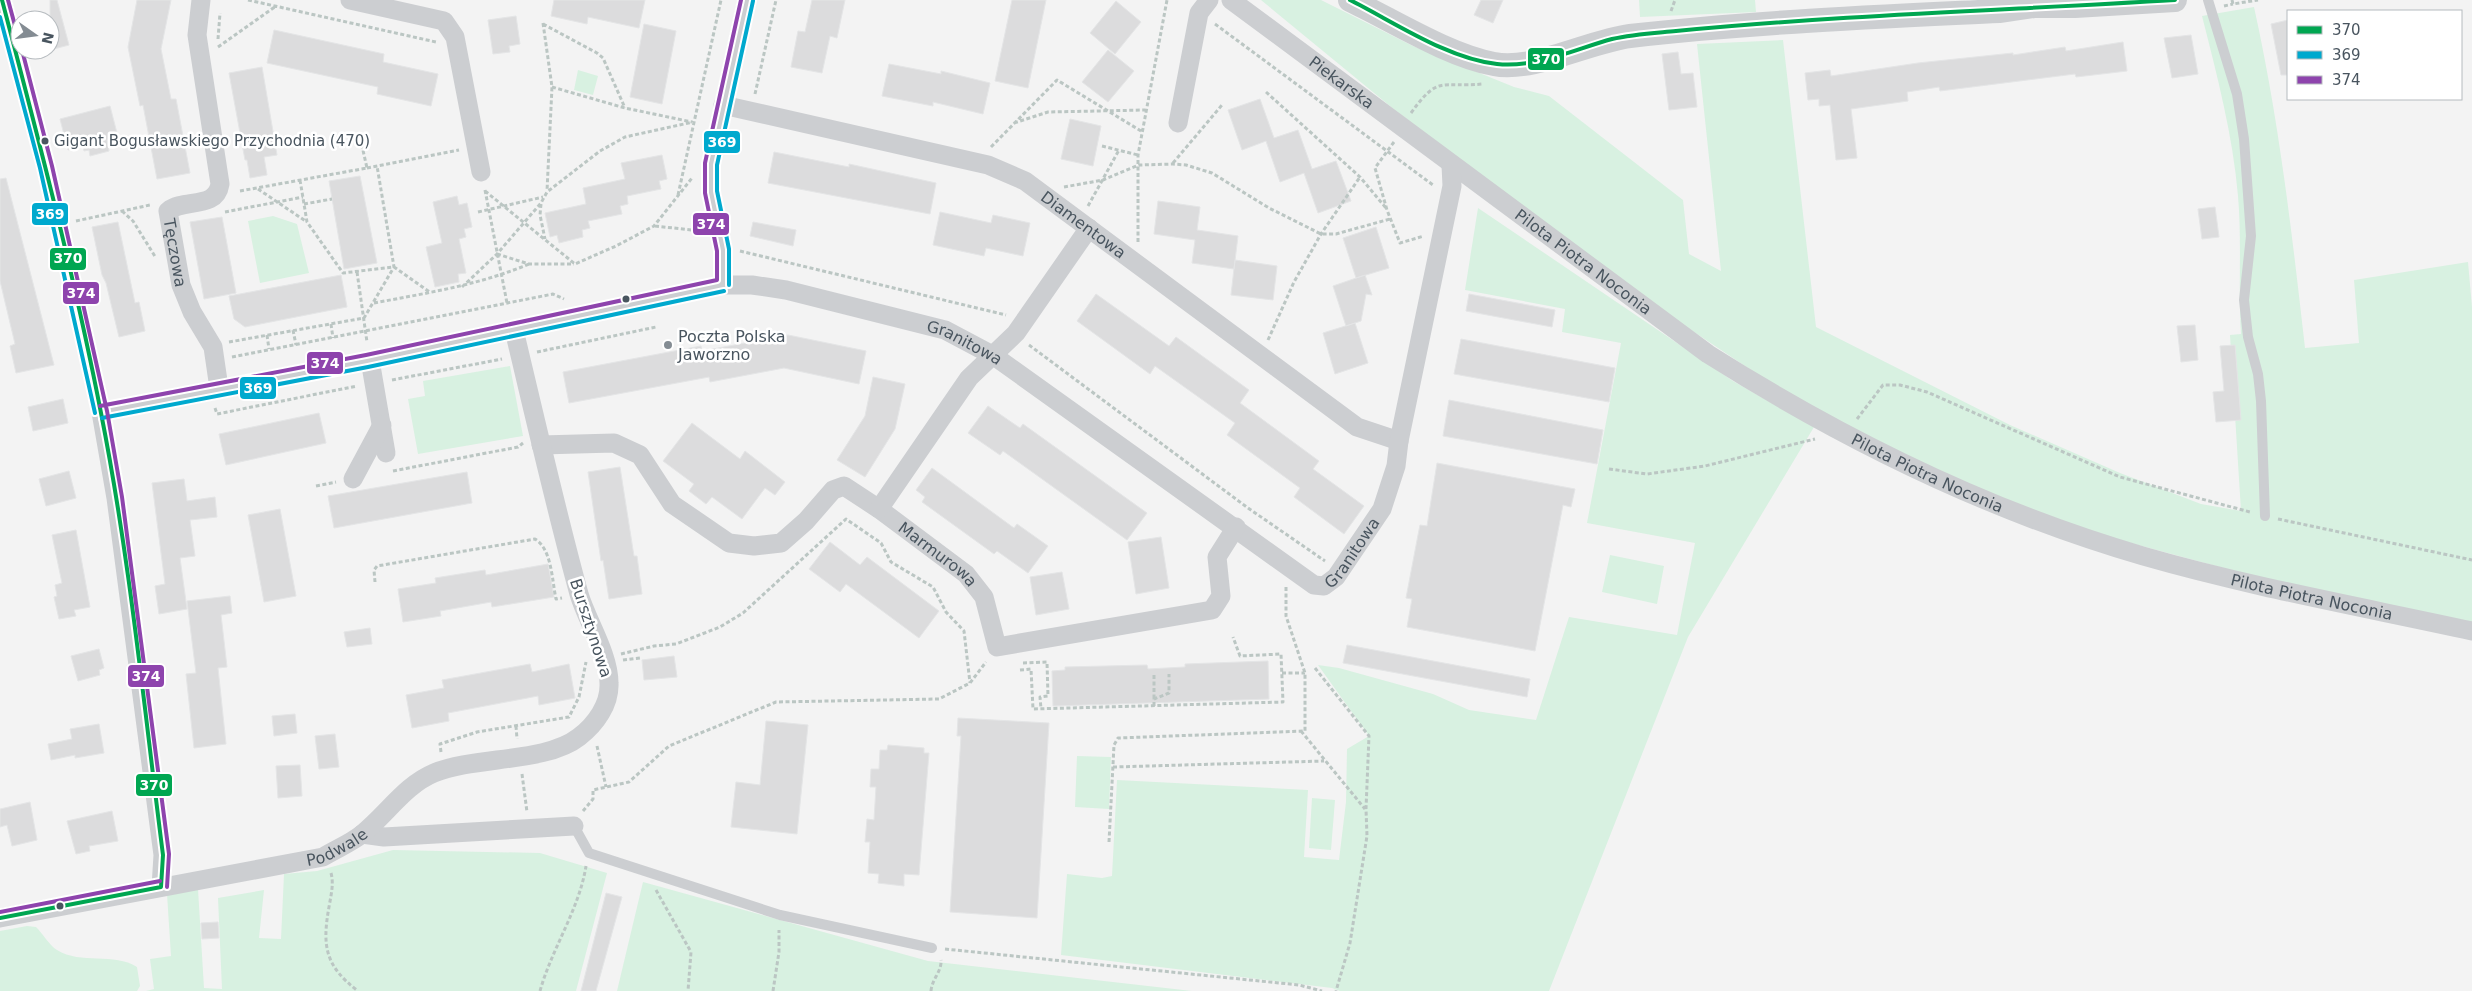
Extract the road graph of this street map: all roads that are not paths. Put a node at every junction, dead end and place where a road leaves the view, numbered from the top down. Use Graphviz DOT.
graph roads {
  1 [pos="2,0"];
  2 [pos="201,0"];
  3 [pos="350,0"];
  4 [pos="747,0"];
  5 [pos="1231,0"];
  6 [pos="1350,0"];
  7 [pos="2175,0"];
  8 [pos="2208,0"];
  9 [pos="1998,5"];
  10 [pos="1204,6"];
  11 [pos="723,105"];
  12 [pos="1178,123"];
  13 [pos="1451,165"];
  14 [pos="481,172"];
  15 [pos="1087,219"];
  16 [pos="723,285"];
  17 [pos="514,330"];
  18 [pos="994,356"];
  19 [pos="370,360"];
  20 [pos="215,395"];
  21 [pos="101,412"];
  22 [pos="382,425"];
  23 [pos="533,441"];
  24 [pos="1399,441"];
  25 [pos="386,453"];
  26 [pos="347,480"];
  27 [pos="879,509"];
  28 [pos="2265,516"];
  29 [pos="1236,527"];
  30 [pos="2472,631"];
  31 [pos="574,826"];
  32 [pos="362,834"];
  33 [pos="161,887"];
  34 [pos="0,918"];
  35 [pos="936,948"];
  1 -- 21 [label="street"];
  2 -- 20 [label="street, Tęczowa"];
  3 -- 14 [label="street"];
  4 -- 11 [label="street"];
  5 -- 13 [label="street, Piekarska"];
  6 -- 9 [label="street"];
  7 -- 9 [label="street"];
  8 -- 28 [label="lane"];
  10 -- 12 [label="street"];
  11 -- 15 [label="street, Diamentowa"];
  11 -- 16 [label="street"];
  13 -- 24 [label="street, Granitowa"];
  13 -- 30 [label="street, Pilota Piotra Noconia"];
  15 -- 18 [label="street"];
  15 -- 24 [label="street, Diamentowa"];
  16 -- 17 [label="street, Granitowa"];
  16 -- 18 [label="street, Granitowa"];
  17 -- 19 [label="street, Granitowa"];
  17 -- 23 [label="street, Bursztynowa"];
  18 -- 27 [label="street"];
  18 -- 29 [label="street, Granitowa"];
  19 -- 20 [label="street, Granitowa"];
  19 -- 22 [label="street"];
  20 -- 21 [label="street, Granitowa"];
  21 -- 33 [label="street"];
  22 -- 25 [label="street"];
  22 -- 26 [label="street"];
  23 -- 27 [label="street, Marmurowa"];
  23 -- 32 [label="street, Bursztynowa"];
  24 -- 29 [label="street, Granitowa"];
  27 -- 29 [label="street, Marmurowa"];
  31 -- 32 [label="street, Podwale"];
  31 -- 35 [label="lane"];
  32 -- 33 [label="street, Podwale"];
  33 -- 34 [label="street, Podwale"];
}
